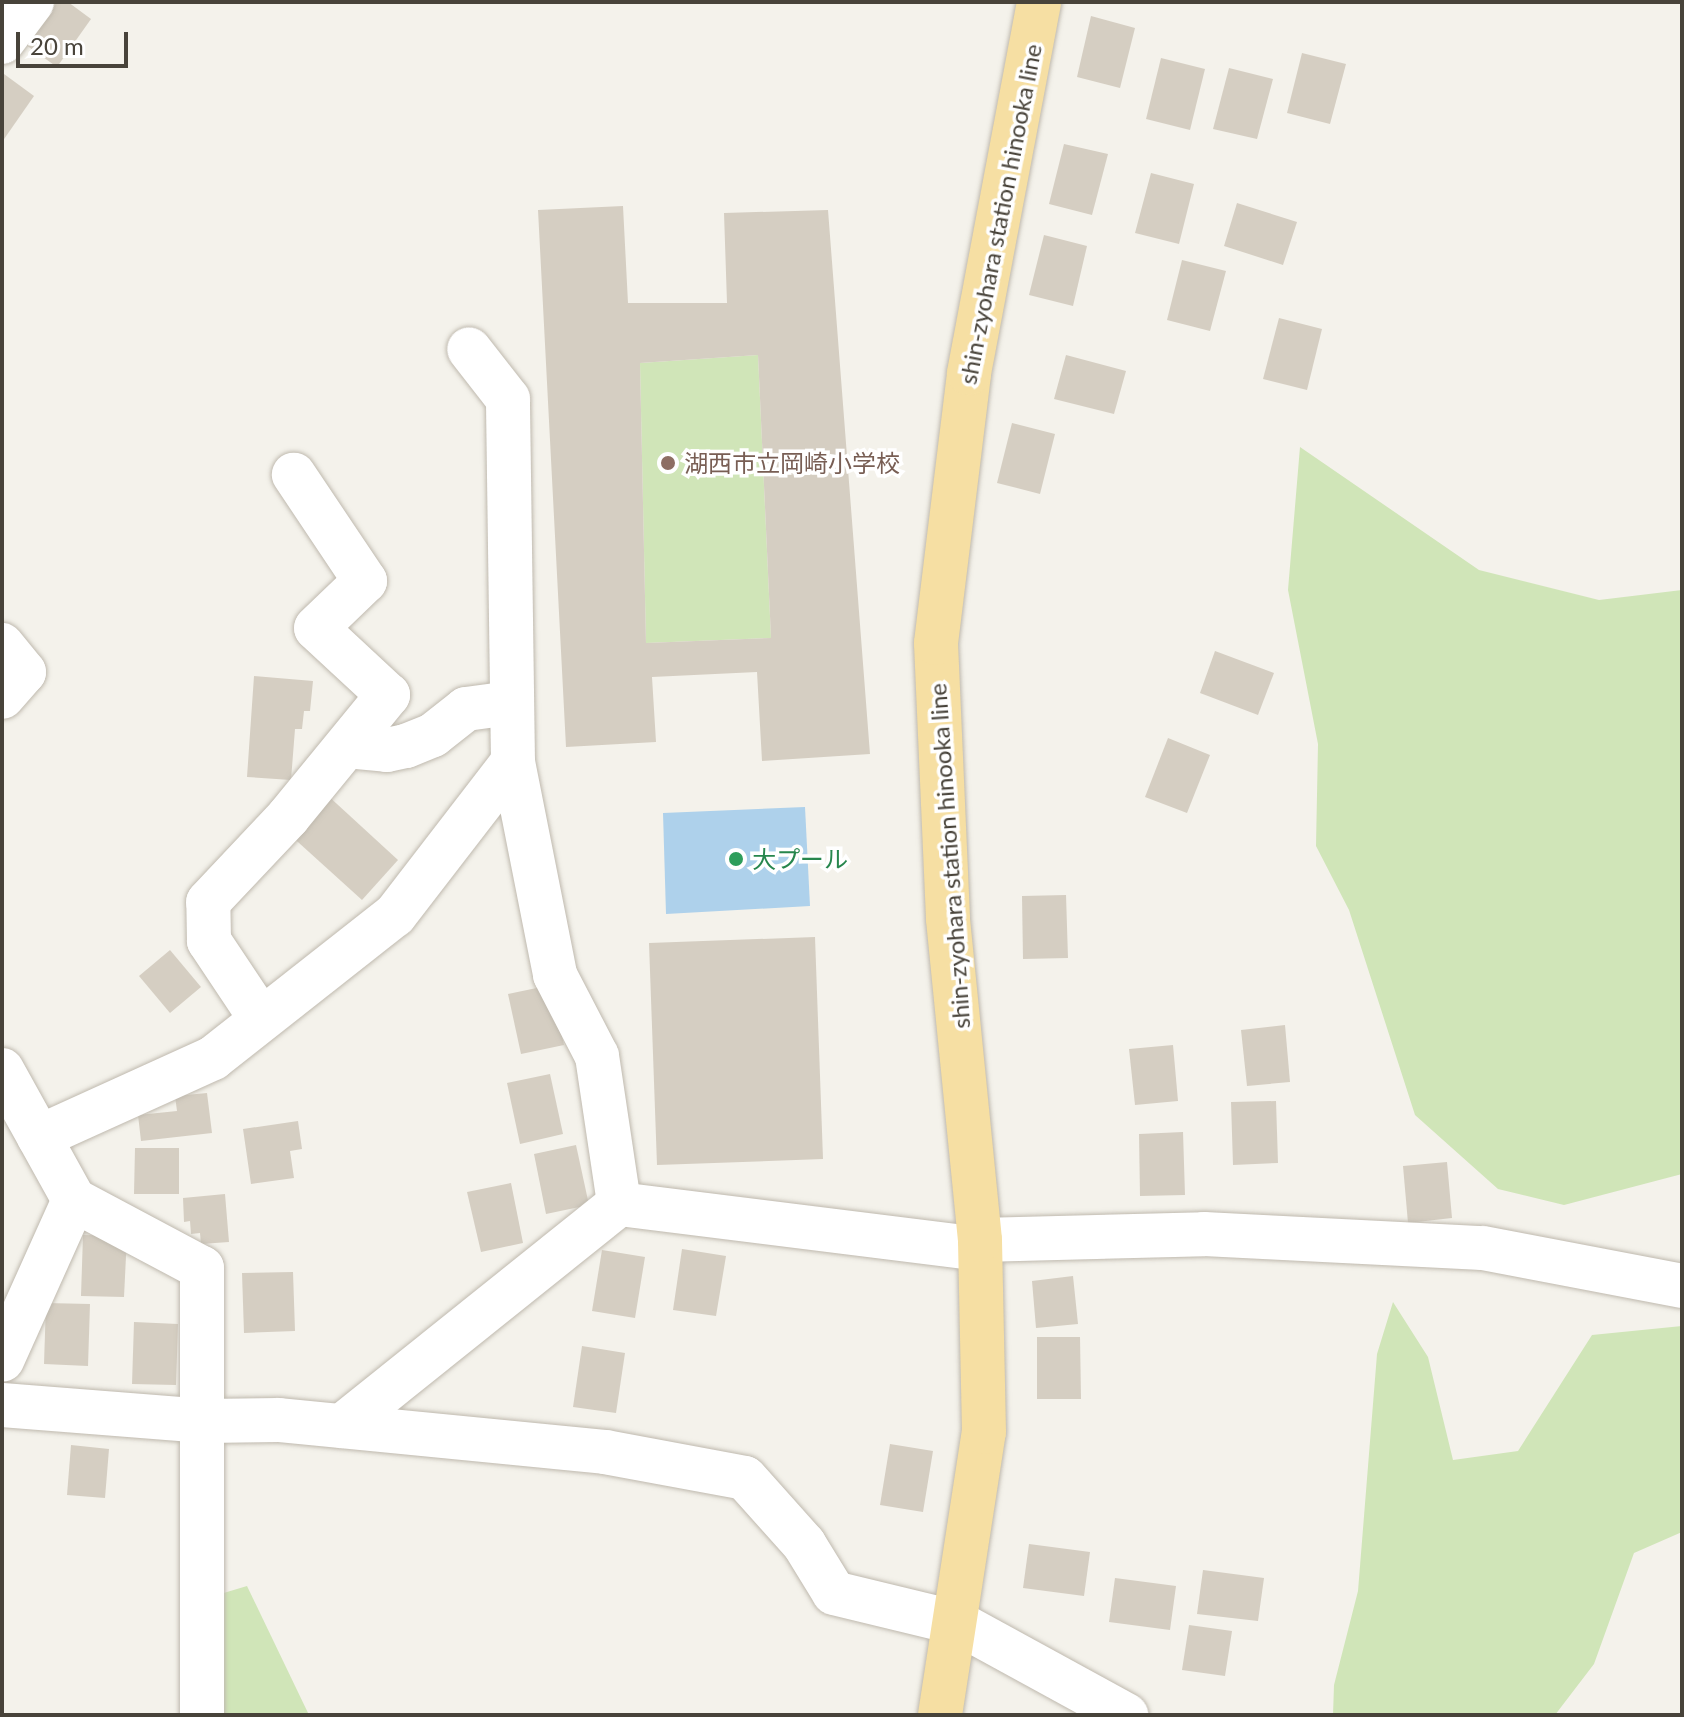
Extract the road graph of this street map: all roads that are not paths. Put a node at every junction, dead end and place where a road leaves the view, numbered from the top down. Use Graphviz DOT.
graph roads {
  1 [pos="1039,2"];
  2 [pos="469,349"];
  3 [pos="294,475"];
  4 [pos="2,645"];
  5 [pos="388,695"];
  6 [pos="2,697"];
  7 [pos="511,703"];
  8 [pos="424,739"];
  9 [pos="347,746"];
  10 [pos="513,762"];
  11 [pos="261,1019"];
  12 [pos="2,1070"];
  13 [pos="39,1137"];
  14 [pos="74,1200"];
  15 [pos="619,1204"];
  16 [pos="980,1245"];
  17 [pos="1682,1286"];
  18 [pos="2,1360"];
  19 [pos="2,1405"];
  20 [pos="205,1421"];
  21 [pos="342,1426"];
  22 [pos="958,1623"];
  23 [pos="202,1715"];
  24 [pos="940,1715"];
  25 [pos="1126,1715"];
  1 -- 16 [label="main road, shin-zyohara station hinooka line"];
  2 -- 7 [label="street"];
  3 -- 5 [label="street"];
  4 -- 6 [label="street"];
  5 -- 8 [label="street"];
  5 -- 9 [label="street"];
  7 -- 8 [label="street"];
  7 -- 10 [label="street"];
  8 -- 9 [label="street"];
  9 -- 11 [label="street"];
  10 -- 11 [label="street"];
  10 -- 15 [label="street"];
  11 -- 13 [label="street"];
  12 -- 13 [label="street"];
  13 -- 14 [label="street"];
  14 -- 18 [label="street"];
  14 -- 20 [label="street"];
  15 -- 16 [label="street"];
  15 -- 21 [label="street"];
  16 -- 17 [label="street"];
  16 -- 22 [label="main road, shin-zyohara station hinooka line"];
  19 -- 20 [label="street"];
  20 -- 21 [label="street"];
  20 -- 23 [label="street"];
  21 -- 22 [label="street"];
  22 -- 24 [label="main road, shin-zyohara station hinooka line"];
  22 -- 25 [label="street"];
}
